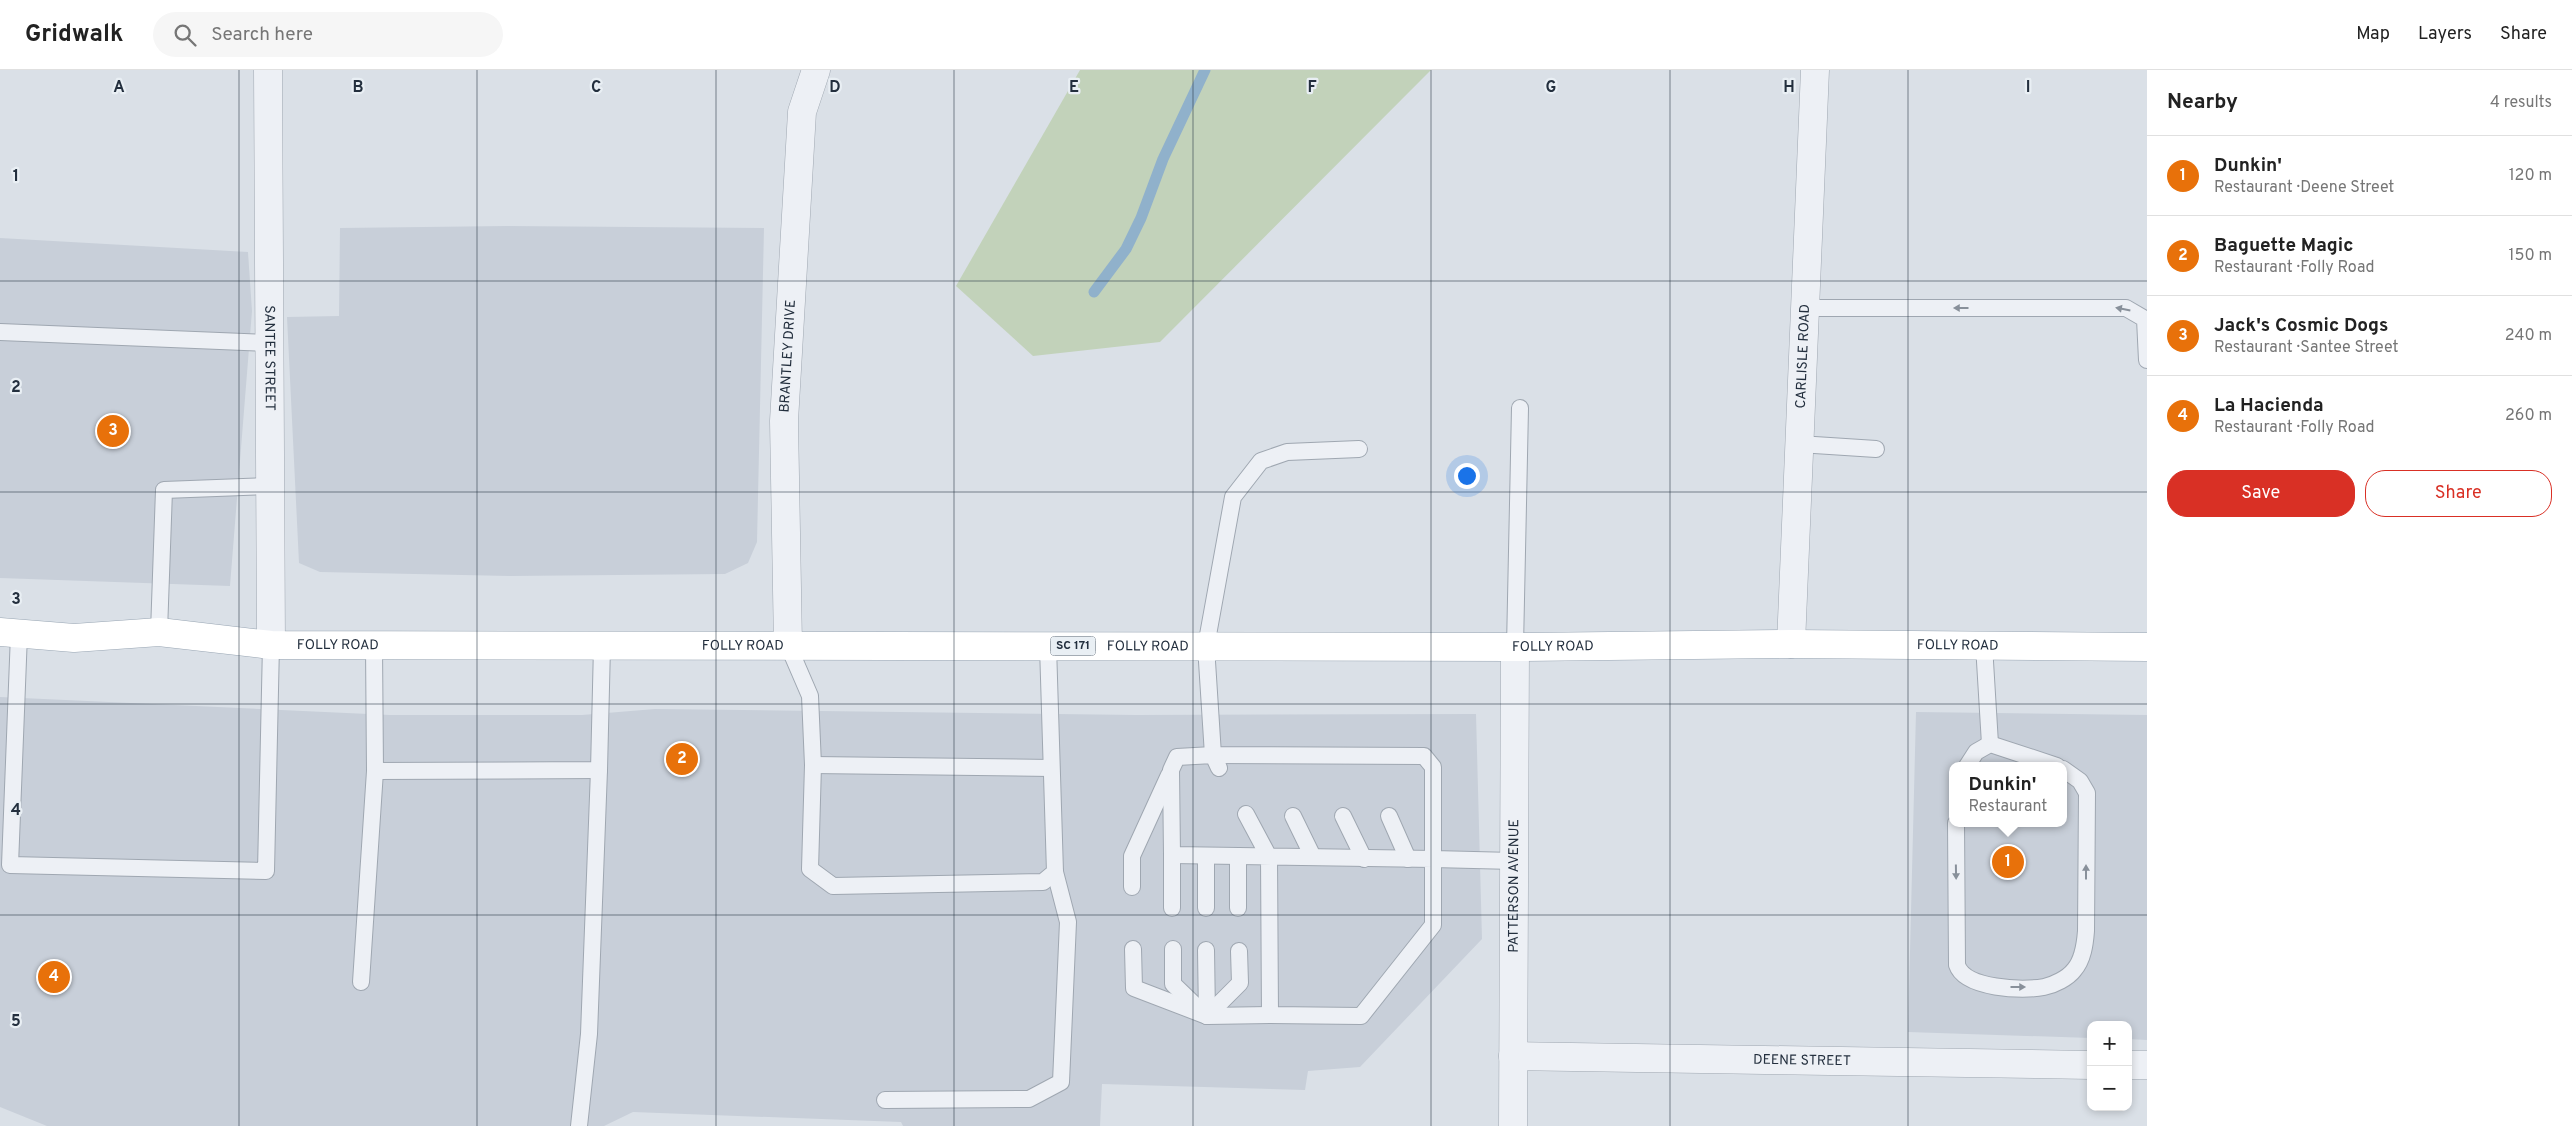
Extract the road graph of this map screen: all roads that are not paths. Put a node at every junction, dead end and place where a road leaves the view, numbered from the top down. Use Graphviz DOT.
graph roads {
  1 [pos="268,70"];
  2 [pos="816,70"];
  3 [pos="1815,70"];
  4 [pos="1805,308"];
  5 [pos="0,332"];
  6 [pos="269,344"];
  7 [pos="2147,360"];
  8 [pos="1520,408"];
  9 [pos="1799,444"];
  10 [pos="1359,449"];
  11 [pos="1876,449"];
  12 [pos="270,486"];
  13 [pos="159,632"];
  14 [pos="9,633"];
  15 [pos="1791,644"];
  16 [pos="271,645"];
  17 [pos="788,645"];
  18 [pos="1984,645"];
  19 [pos="374,646"];
  20 [pos="602,646"];
  21 [pos="1048,646"];
  22 [pos="1206,646"];
  23 [pos="1515,647"];
  24 [pos="2147,647"];
  25 [pos="1990,744"];
  26 [pos="1216,761"];
  27 [pos="1970,762"];
  28 [pos="2045,762"];
  29 [pos="813,765"];
  30 [pos="1051,768"];
  31 [pos="599,770"];
  32 [pos="1171,770"];
  33 [pos="375,771"];
  34 [pos="2067,772"];
  35 [pos="1246,814"];
  36 [pos="1293,816"];
  37 [pos="1343,816"];
  38 [pos="1389,816"];
  39 [pos="1956,827"];
  40 [pos="1172,855"];
  41 [pos="1206,856"];
  42 [pos="1238,856"];
  43 [pos="1269,857"];
  44 [pos="1313,857"];
  45 [pos="1364,859"];
  46 [pos="1408,859"];
  47 [pos="1433,859"];
  48 [pos="1514,860"];
  49 [pos="1055,872"];
  50 [pos="1132,887"];
  51 [pos="1172,908"];
  52 [pos="1206,908"];
  53 [pos="1238,908"];
  54 [pos="1133,949"];
  55 [pos="1174,949"];
  56 [pos="1206,950"];
  57 [pos="1239,950"];
  58 [pos="361,982"];
  59 [pos="1270,1015"];
  60 [pos="1207,1016"];
  61 [pos="1514,1056"];
  62 [pos="2087,1064"];
  63 [pos="2132,1065"];
  64 [pos="2147,1065"];
  65 [pos="885,1100"];
  66 [pos="579,1126"];
  67 [pos="1513,1126"];
  1 -- 6 [label="street, SANTEE STREET"];
  2 -- 17 [label="street, BRANTLEY DRIVE"];
  3 -- 4 [label="street, CARLISLE ROAD"];
  7 -- 4 [label="lane, one-way"];
  4 -- 9 [label="street, CARLISLE ROAD"];
  5 -- 6 [label="lane"];
  6 -- 12 [label="street, SANTEE STREET"];
  8 -- 23 [label="lane"];
  9 -- 11 [label="lane"];
  9 -- 15 [label="street, CARLISLE ROAD"];
  10 -- 22 [label="lane"];
  12 -- 13 [label="lane"];
  12 -- 16 [label="street, SANTEE STREET"];
  13 -- 14 [label="main road, FOLLY ROAD / SC 171"];
  13 -- 16 [label="main road, FOLLY ROAD / SC 171"];
  14 -- 16 [label="lane"];
  15 -- 18 [label="main road, FOLLY ROAD / SC 171"];
  15 -- 23 [label="main road, FOLLY ROAD / SC 171"];
  16 -- 19 [label="main road, FOLLY ROAD / SC 171"];
  17 -- 20 [label="main road, FOLLY ROAD / SC 171"];
  17 -- 21 [label="main road, FOLLY ROAD / SC 171"];
  17 -- 29 [label="lane"];
  18 -- 24 [label="main road, FOLLY ROAD / SC 171"];
  18 -- 25 [label="lane"];
  19 -- 20 [label="main road, FOLLY ROAD / SC 171"];
  19 -- 33 [label="lane"];
  20 -- 31 [label="lane"];
  21 -- 22 [label="main road, FOLLY ROAD / SC 171"];
  21 -- 30 [label="lane"];
  22 -- 23 [label="main road, FOLLY ROAD / SC 171"];
  22 -- 26 [label="lane"];
  23 -- 48 [label="street, PATTERSON AVENUE"];
  25 -- 27 [label="lane"];
  25 -- 28 [label="lane"];
  26 -- 32 [label="lane"];
  26 -- 47 [label="lane"];
  29 -- 30 [label="lane"];
  29 -- 49 [label="lane"];
  30 -- 49 [label="lane"];
  31 -- 33 [label="lane"];
  31 -- 66 [label="lane"];
  32 -- 40 [label="lane"];
  32 -- 50 [label="lane"];
  33 -- 58 [label="lane"];
  39 -- 34 [label="lane, one-way"];
  35 -- 43 [label="lane"];
  36 -- 44 [label="lane"];
  37 -- 45 [label="lane"];
  38 -- 46 [label="lane"];
  40 -- 41 [label="lane"];
  40 -- 51 [label="lane"];
  41 -- 42 [label="lane"];
  41 -- 52 [label="lane"];
  42 -- 43 [label="lane"];
  42 -- 53 [label="lane"];
  43 -- 44 [label="lane"];
  43 -- 59 [label="lane"];
  44 -- 45 [label="lane"];
  45 -- 46 [label="lane"];
  46 -- 47 [label="lane"];
  47 -- 48 [label="lane"];
  47 -- 59 [label="lane"];
  48 -- 61 [label="street, PATTERSON AVENUE"];
  49 -- 65 [label="lane"];
  54 -- 60 [label="lane"];
  55 -- 60 [label="lane"];
  56 -- 60 [label="lane"];
  57 -- 60 [label="lane"];
  59 -- 60 [label="lane"];
  61 -- 62 [label="street, DEENE STREET"];
  61 -- 67 [label="street, PATTERSON AVENUE"];
  63 -- 64 [label="street"];
}
